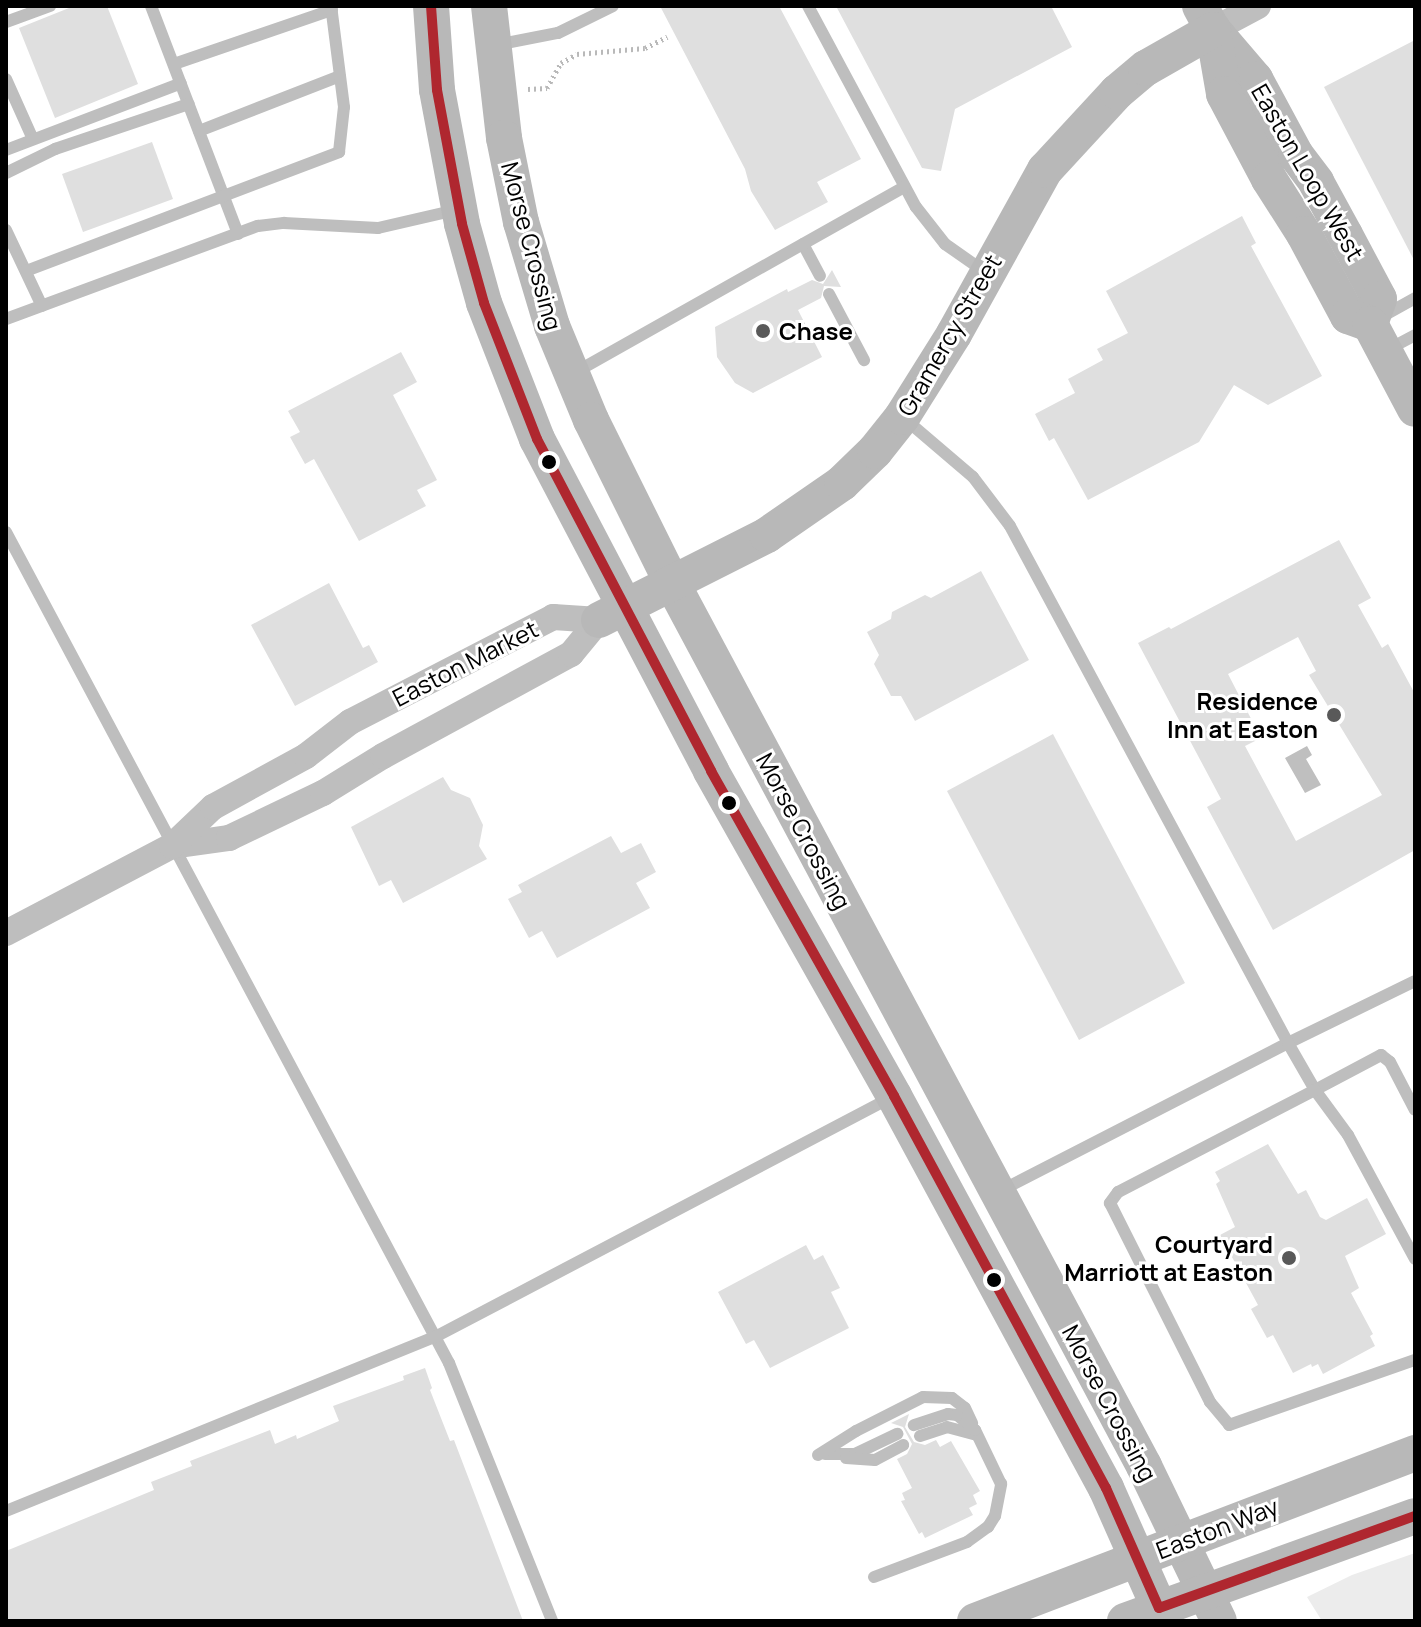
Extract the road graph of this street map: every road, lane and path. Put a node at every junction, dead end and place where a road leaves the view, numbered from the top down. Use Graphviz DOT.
graph roads {
  1 [pos="50,6"];
  2 [pos="151,6"];
  3 [pos="431,6"];
  4 [pos="489,6"];
  5 [pos="613,6"];
  6 [pos="808,6"];
  7 [pos="1258,6"];
  8 [pos="331,8"];
  9 [pos="1206,18"];
  10 [pos="6,22"];
  11 [pos="667,37"];
  12 [pos="492,46"];
  13 [pos="174,64"];
  14 [pos="340,76"];
  15 [pos="6,79"];
  16 [pos="181,83"];
  17 [pos="527,89"];
  18 [pos="189,104"];
  19 [pos="199,131"];
  20 [pos="32,137"];
  21 [pos="6,150"];
  22 [pos="6,173"];
  23 [pos="904,187"];
  24 [pos="223,195"];
  25 [pos="459,209"];
  26 [pos="6,230"];
  27 [pos="238,234"];
  28 [pos="803,244"];
  29 [pos="26,271"];
  30 [pos="987,274"];
  31 [pos="820,276"];
  32 [pos="829,294"];
  33 [pos="1415,298"];
  34 [pos="42,306"];
  35 [pos="6,319"];
  36 [pos="1390,337"];
  37 [pos="864,360"];
  38 [pos="571,375"];
  39 [pos="1415,409"];
  40 [pos="902,417"];
  41 [pos="6,532"];
  42 [pos="672,583"];
  43 [pos="611,613"];
  44 [pos="172,846"];
  45 [pos="6,933"];
  46 [pos="1415,981"];
  47 [pos="1288,1043"];
  48 [pos="1315,1090"];
  49 [pos="894,1096"];
  50 [pos="1415,1110"];
  51 [pos="997,1192"];
  52 [pos="1415,1259"];
  53 [pos="435,1337"];
  54 [pos="1415,1360"];
  55 [pos="917,1431"];
  56 [pos="977,1433"];
  57 [pos="900,1440"];
  58 [pos="1415,1453"];
  59 [pos="6,1511"];
  60 [pos="1415,1516"];
  61 [pos="1180,1542"];
  62 [pos="1137,1559"];
  63 [pos="874,1577"];
  64 [pos="1211,1606"];
  65 [pos="1162,1615"];
  66 [pos="552,1621"];
  67 [pos="975,1621"];
  68 [pos="1125,1621"];
  1 -- 10 [label="lane"];
  2 -- 13 [label="lane"];
  3 -- 25 [label="main road, Morse Crossing"];
  4 -- 12 [label="main road, Morse Crossing"];
  5 -- 12 [label="lane"];
  6 -- 23 [label="lane"];
  7 -- 9 [label="street, Gramercy Street"];
  8 -- 13 [label="lane"];
  8 -- 14 [label="lane"];
  9 -- 30 [label="main road, Gramercy Street"];
  9 -- 36 [label="main road, Easton Loop West"];
  11 -- 17 [label="path"];
  12 -- 38 [label="main road, Morse Crossing"];
  13 -- 16 [label="lane"];
  14 -- 19 [label="lane"];
  14 -- 24 [label="lane"];
  15 -- 20 [label="lane"];
  16 -- 18 [label="lane"];
  16 -- 20 [label="lane"];
  18 -- 19 [label="lane"];
  18 -- 22 [label="lane"];
  19 -- 24 [label="lane"];
  20 -- 21 [label="lane"];
  23 -- 28 [label="lane"];
  23 -- 30 [label="lane"];
  24 -- 27 [label="lane"];
  24 -- 29 [label="lane"];
  25 -- 27 [label="lane"];
  25 -- 43 [label="main road, Morse Crossing"];
  26 -- 29 [label="lane"];
  27 -- 34 [label="lane"];
  28 -- 31 [label="lane"];
  28 -- 38 [label="lane"];
  29 -- 34 [label="lane"];
  30 -- 40 [label="main road, Gramercy Street"];
  32 -- 37 [label="lane"];
  33 -- 36 [label="lane"];
  34 -- 35 [label="lane"];
  36 -- 39 [label="main road, Easton Loop West"];
  38 -- 42 [label="main road, Morse Crossing"];
  40 -- 42 [label="main road, Gramercy Street"];
  40 -- 47 [label="lane"];
  41 -- 44 [label="lane"];
  42 -- 43 [label="main road, Gramercy Street"];
  42 -- 51 [label="main road, Morse Crossing"];
  43 -- 44 [label="street, Easton Market"];
  43 -- 44 [label="street, Easton Market"];
  43 -- 49 [label="main road, Morse Crossing"];
  44 -- 45 [label="street, Easton Market"];
  44 -- 53 [label="lane"];
  46 -- 47 [label="lane"];
  47 -- 48 [label="lane"];
  47 -- 51 [label="lane"];
  48 -- 50 [label="lane"];
  48 -- 52 [label="lane"];
  48 -- 54 [label="lane"];
  49 -- 53 [label="lane"];
  49 -- 62 [label="main road, Morse Crossing"];
  51 -- 61 [label="main road, Morse Crossing"];
  53 -- 59 [label="lane"];
  53 -- 66 [label="lane"];
  55 -- 56 [label="lane"];
  56 -- 57 [label="lane"];
  56 -- 63 [label="lane"];
  58 -- 61 [label="main road, Easton Way"];
  60 -- 64 [label="main road"];
  61 -- 62 [label="main road, Easton Way"];
  61 -- 64 [label="main road, Morse Crossing"];
  62 -- 65 [label="main road, Morse Crossing"];
  62 -- 67 [label="main road, Easton Way"];
  64 -- 65 [label="main road"];
  65 -- 68 [label="main road"];
}
